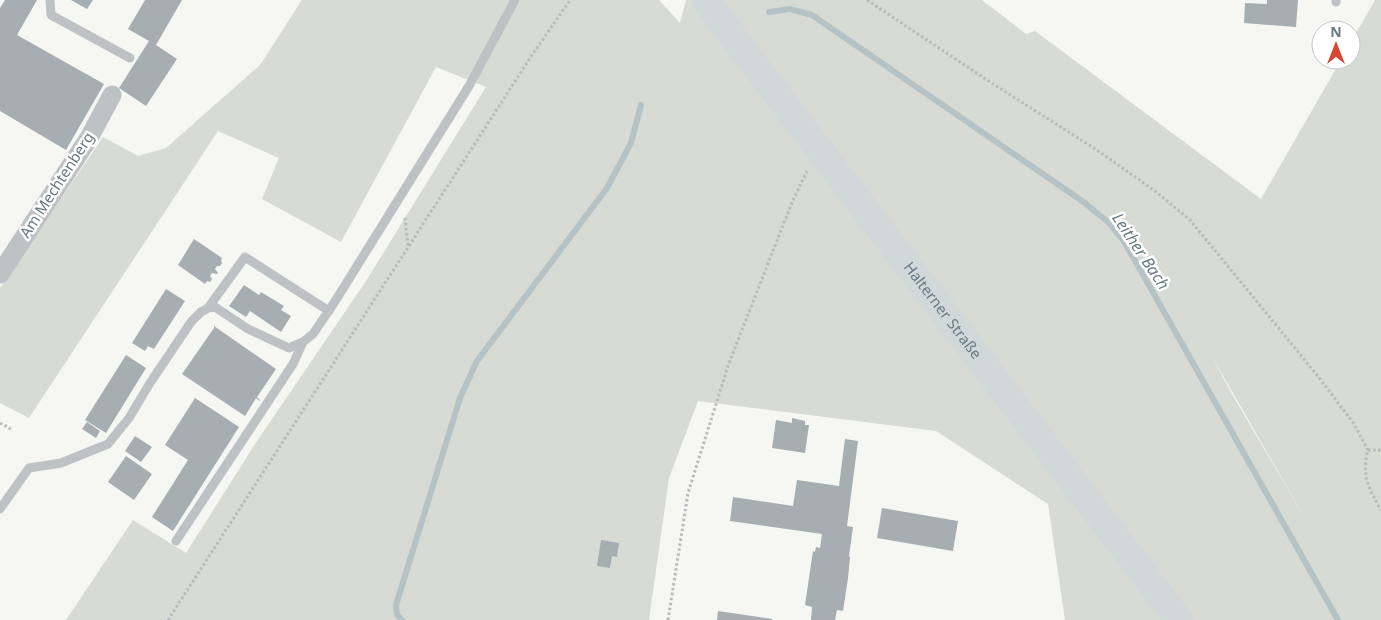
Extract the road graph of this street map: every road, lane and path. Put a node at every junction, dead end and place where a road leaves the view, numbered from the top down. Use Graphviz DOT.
graph roads {
  1 [pos="50,0"];
  2 [pos="515,0"];
  3 [pos="570,0"];
  4 [pos="867,0"];
  5 [pos="706,1"];
  6 [pos="130,58"];
  7 [pos="112,95"];
  8 [pos="818,148"];
  9 [pos="400,198"];
  10 [pos="408,247"];
  11 [pos="0,274"];
  12 [pos="208,308"];
  13 [pos="329,311"];
  14 [pos="303,342"];
  15 [pos="0,423"];
  16 [pos="11,429"];
  17 [pos="1368,450"];
  18 [pos="1381,450"];
  19 [pos="0,509"];
  20 [pos="1381,510"];
  21 [pos="176,541"];
  22 [pos="168,620"];
  23 [pos="668,620"];
  24 [pos="1179,620"];
  1 -- 6 [label="lane"];
  2 -- 9 [label="lane"];
  3 -- 10 [label="path"];
  4 -- 17 [label="path"];
  5 -- 8 [label="main road, Halterner Straße"];
  7 -- 11 [label="street, Am Mechtenberg"];
  8 -- 23 [label="path"];
  8 -- 24 [label="main road, Halterner Straße"];
  9 -- 10 [label="path"];
  9 -- 13 [label="lane"];
  10 -- 22 [label="path"];
  12 -- 13 [label="lane"];
  12 -- 14 [label="lane"];
  12 -- 19 [label="lane"];
  13 -- 14 [label="lane"];
  14 -- 21 [label="lane"];
  15 -- 16 [label="path"];
  17 -- 18 [label="path"];
  17 -- 20 [label="path"];
}
